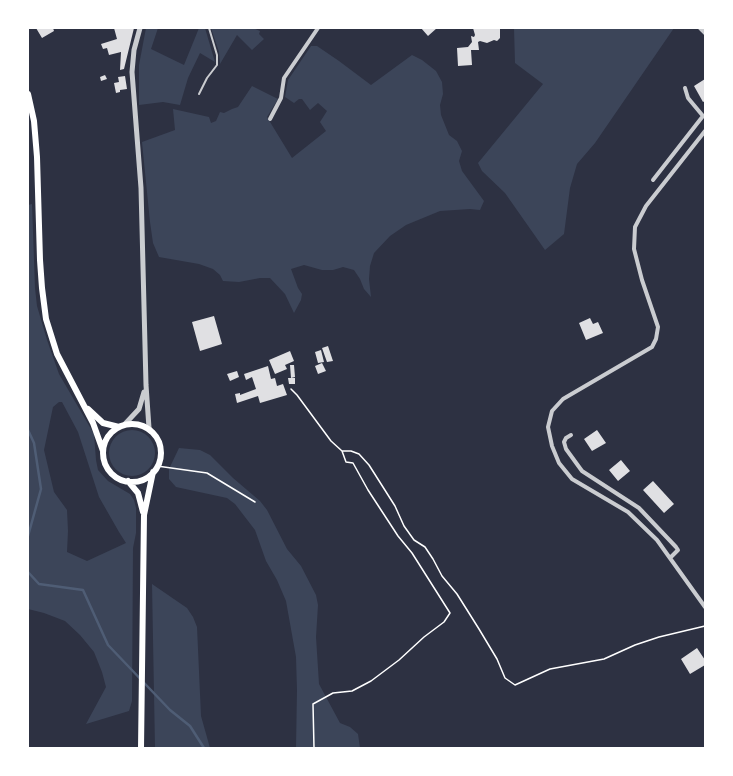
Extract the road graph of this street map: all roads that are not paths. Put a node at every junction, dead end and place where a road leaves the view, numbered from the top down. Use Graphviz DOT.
graph roads {
  1 [pos="140,28"];
  2 [pos="208,28"];
  3 [pos="318,28"];
  4 [pos="700,28"];
  5 [pos="705,33"];
  6 [pos="684,88"];
  7 [pos="28,94"];
  8 [pos="199,94"];
  9 [pos="704,116"];
  10 [pos="270,120"];
  11 [pos="705,131"];
  12 [pos="652,180"];
  13 [pos="146,385"];
  14 [pos="83,403"];
  15 [pos="122,425"];
  16 [pos="151,431"];
  17 [pos="571,435"];
  18 [pos="103,451"];
  19 [pos="153,472"];
  20 [pos="128,482"];
  21 [pos="144,515"];
  22 [pos="670,558"];
  23 [pos="705,607"];
  24 [pos="141,748"];
  1 -- 13 [label="street"];
  2 -- 8 [label="lane"];
  3 -- 10 [label="street"];
  4 -- 5 [label="street"];
  6 -- 9 [label="street"];
  7 -- 14 [label="main road"];
  9 -- 12 [label="street"];
  11 -- 22 [label="street"];
  13 -- 15 [label="street"];
  13 -- 16 [label="street"];
  14 -- 15 [label="main road"];
  14 -- 18 [label="main road"];
  15 -- 16 [label="main road"];
  15 -- 18 [label="main road"];
  16 -- 19 [label="main road"];
  17 -- 22 [label="street"];
  18 -- 20 [label="main road"];
  19 -- 20 [label="main road"];
  19 -- 21 [label="main road"];
  20 -- 21 [label="main road"];
  21 -- 24 [label="main road"];
  22 -- 23 [label="street"];
}
